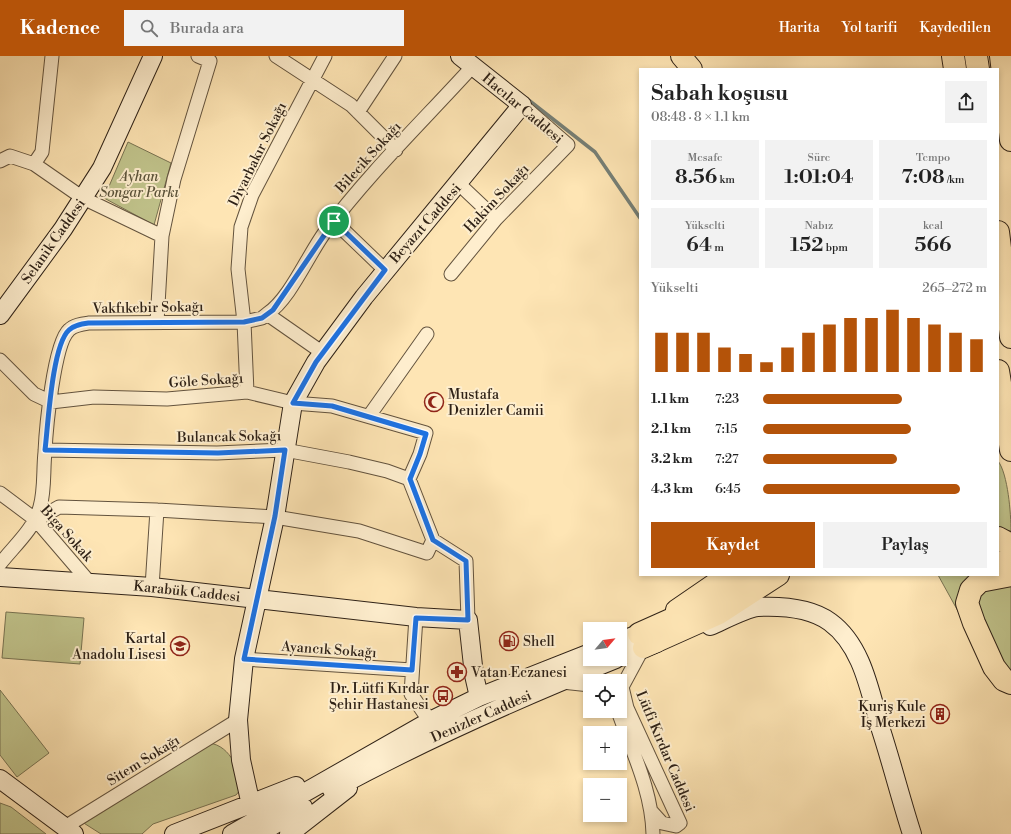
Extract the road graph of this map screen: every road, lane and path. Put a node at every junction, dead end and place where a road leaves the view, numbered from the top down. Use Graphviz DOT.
graph roads {
  1 [pos="52,56"];
  2 [pos="153,56"];
  3 [pos="198,56"];
  4 [pos="276,56"];
  5 [pos="325,56"];
  6 [pos="395,56"];
  7 [pos="681,56"];
  8 [pos="697,56"];
  9 [pos="953,56"];
  10 [pos="976,56"];
  11 [pos="1001,56"];
  12 [pos="466,61"];
  13 [pos="691,68"];
  14 [pos="706,68"];
  15 [pos="955,68"];
  16 [pos="978,68"];
  17 [pos="312,79"];
  18 [pos="522,105"];
  19 [pos="358,112"];
  20 [pos="1011,140"];
  21 [pos="568,145"];
  22 [pos="396,150"];
  23 [pos="0,161"];
  24 [pos="34,164"];
  25 [pos="458,184"];
  26 [pos="83,198"];
  27 [pos="496,219"];
  28 [pos="334,221"];
  29 [pos="162,236"];
  30 [pos="999,240"];
  31 [pos="385,270"];
  32 [pos="451,274"];
  33 [pos="267,314"];
  34 [pos="0,315"];
  35 [pos="157,322"];
  36 [pos="244,322"];
  37 [pos="427,334"];
  38 [pos="1011,338"];
  39 [pos="323,353"];
  40 [pos="0,360"];
  41 [pos="999,377"];
  42 [pos="247,392"];
  43 [pos="51,402"];
  44 [pos="293,403"];
  45 [pos="368,416"];
  46 [pos="45,450"];
  47 [pos="285,450"];
  48 [pos="999,450"];
  49 [pos="1011,450"];
  50 [pos="1011,461"];
  51 [pos="410,479"];
  52 [pos="0,493"];
  53 [pos="158,510"];
  54 [pos="275,516"];
  55 [pos="36,520"];
  56 [pos="999,539"];
  57 [pos="433,540"];
  58 [pos="999,542"];
  59 [pos="1011,545"];
  60 [pos="999,562"];
  61 [pos="1011,565"];
  62 [pos="0,572"];
  63 [pos="1011,575"];
  64 [pos="726,576"];
  65 [pos="751,576"];
  66 [pos="777,576"];
  67 [pos="998,576"];
  68 [pos="999,576"];
  69 [pos="90,583"];
  70 [pos="152,587"];
  71 [pos="257,598"];
  72 [pos="416,618"];
  73 [pos="468,620"];
  74 [pos="634,641"];
  75 [pos="627,650"];
  76 [pos="583,656"];
  77 [pos="244,659"];
  78 [pos="599,666"];
  79 [pos="412,670"];
  80 [pos="560,682"];
  81 [pos="1011,683"];
  82 [pos="583,684"];
  83 [pos="480,697"];
  84 [pos="621,718"];
  85 [pos="238,720"];
  86 [pos="432,720"];
  87 [pos="371,762"];
  88 [pos="0,779"];
  89 [pos="0,791"];
  90 [pos="251,805"];
  91 [pos="652,812"];
  92 [pos="65,832"];
  93 [pos="174,834"];
  94 [pos="232,834"];
  95 [pos="259,834"];
  96 [pos="289,834"];
  97 [pos="653,834"];
  98 [pos="912,834"];
  1 -- 24 [label="street"];
  2 -- 26 [label="main road, Selanik Caddesi"];
  3 -- 29 [label="street"];
  4 -- 17 [label="street"];
  5 -- 17 [label="street, Diyarbakır Sokağı"];
  6 -- 19 [label="street"];
  7 -- 13 [label="main road"];
  8 -- 14 [label="main road"];
  9 -- 15 [label="highway"];
  10 -- 16 [label="highway"];
  11 -- 20 [label="highway"];
  12 -- 18 [label="main road, Hacılar Caddesi"];
  12 -- 22 [label="street, Bilecik Sokağı"];
  17 -- 19 [label="street"];
  17 -- 36 [label="street, Diyarbakır Sokağı"];
  18 -- 21 [label="street, Hacılar Caddesi"];
  18 -- 25 [label="main road, Beyazıt Caddesi"];
  19 -- 22 [label="street"];
  21 -- 27 [label="street, Hakim Sokağı"];
  22 -- 28 [label="street, Bilecik Sokağı"];
  23 -- 24 [label="street"];
  24 -- 26 [label="street"];
  25 -- 27 [label="street"];
  25 -- 31 [label="main road, Beyazıt Caddesi"];
  26 -- 29 [label="street"];
  26 -- 34 [label="main road, Selanik Caddesi"];
  27 -- 32 [label="street, Hakim Sokağı"];
  28 -- 31 [label="street"];
  28 -- 33 [label="street, Bilecik Sokağı"];
  29 -- 35 [label="street"];
  30 -- 38 [label="highway"];
  31 -- 39 [label="main road, Beyazıt Caddesi"];
  33 -- 36 [label="street, Vakfıkebir Sokağı"];
  33 -- 39 [label="street"];
  35 -- 36 [label="street, Vakfıkebir Sokağı"];
  35 -- 43 [label="street, Vakfıkebir Sokağı"];
  36 -- 42 [label="street, Diyarbakır Sokağı"];
  37 -- 45 [label="street"];
  39 -- 44 [label="main road, Beyazıt Caddesi"];
  40 -- 43 [label="street"];
  41 -- 49 [label="highway"];
  42 -- 43 [label="street, Göle Sokağı"];
  42 -- 44 [label="street, Göle Sokağı"];
  43 -- 46 [label="street, Vakfıkebir Sokağı"];
  44 -- 45 [label="street, Göle Sokağı"];
  44 -- 47 [label="main road, Beyazıt Caddesi"];
  45 -- 51 [label="street, Göle Sokağı"];
  46 -- 47 [label="street, Bulancak Sokağı"];
  46 -- 55 [label="street, Vakfıkebir Sokağı"];
  47 -- 51 [label="street, Bulancak Sokağı"];
  47 -- 54 [label="main road, Beyazıt Caddesi"];
  48 -- 50 [label="highway"];
  51 -- 57 [label="street"];
  52 -- 55 [label="street, Biga Sokak"];
  53 -- 54 [label="street"];
  53 -- 55 [label="street"];
  53 -- 70 [label="street"];
  54 -- 57 [label="street"];
  54 -- 71 [label="main road, Beyazıt Caddesi"];
  55 -- 62 [label="street, Vakfıkebir Sokağı"];
  55 -- 69 [label="street, Biga Sokak"];
  56 -- 59 [label="highway"];
  57 -- 73 [label="street"];
  58 -- 59 [label="main road"];
  60 -- 61 [label="main road"];
  62 -- 69 [label="main road, Karabük Caddesi"];
  63 -- 68 [label="highway"];
  64 -- 74 [label="main road"];
  65 -- 74 [label="highway"];
  66 -- 74 [label="main road"];
  67 -- 81 [label="highway"];
  69 -- 70 [label="main road, Karabük Caddesi"];
  70 -- 71 [label="main road, Karabük Caddesi"];
  71 -- 72 [label="main road, Karabük Caddesi"];
  71 -- 77 [label="main road, Beyazıt Caddesi"];
  72 -- 73 [label="main road, Karabük Caddesi"];
  72 -- 79 [label="street"];
  73 -- 83 [label="main road"];
  74 -- 75 [label="main road"];
  74 -- 91 [label="street, Lütfi Kırdar Caddesi"];
  74 -- 98 [label="main road"];
  76 -- 83 [label="main road, Denizler Caddesi"];
  77 -- 79 [label="street, Ayancık Sokağı"];
  77 -- 85 [label="main road, Beyazıt Caddesi"];
  78 -- 80 [label="main road, Denizler Caddesi"];
  79 -- 86 [label="street"];
  80 -- 82 [label="street"];
  80 -- 87 [label="main road, Denizler Caddesi"];
  83 -- 86 [label="main road, Denizler Caddesi"];
  84 -- 91 [label="street, Lütfi Kırdar Caddesi"];
  85 -- 90 [label="main road, Beyazıt Caddesi"];
  85 -- 92 [label="street, Sitem Sokağı"];
  86 -- 87 [label="main road, Denizler Caddesi"];
  87 -- 90 [label="main road, Denizler Caddesi"];
  87 -- 94 [label="main road, Denizler Caddesi"];
  87 -- 95 [label="main road, Denizler Caddesi"];
  87 -- 96 [label="main road, Denizler Caddesi"];
  88 -- 92 [label="main road"];
  89 -- 92 [label="main road"];
  90 -- 93 [label="main road, Denizler Caddesi"];
  91 -- 97 [label="street, Lütfi Kırdar Caddesi"];
}
